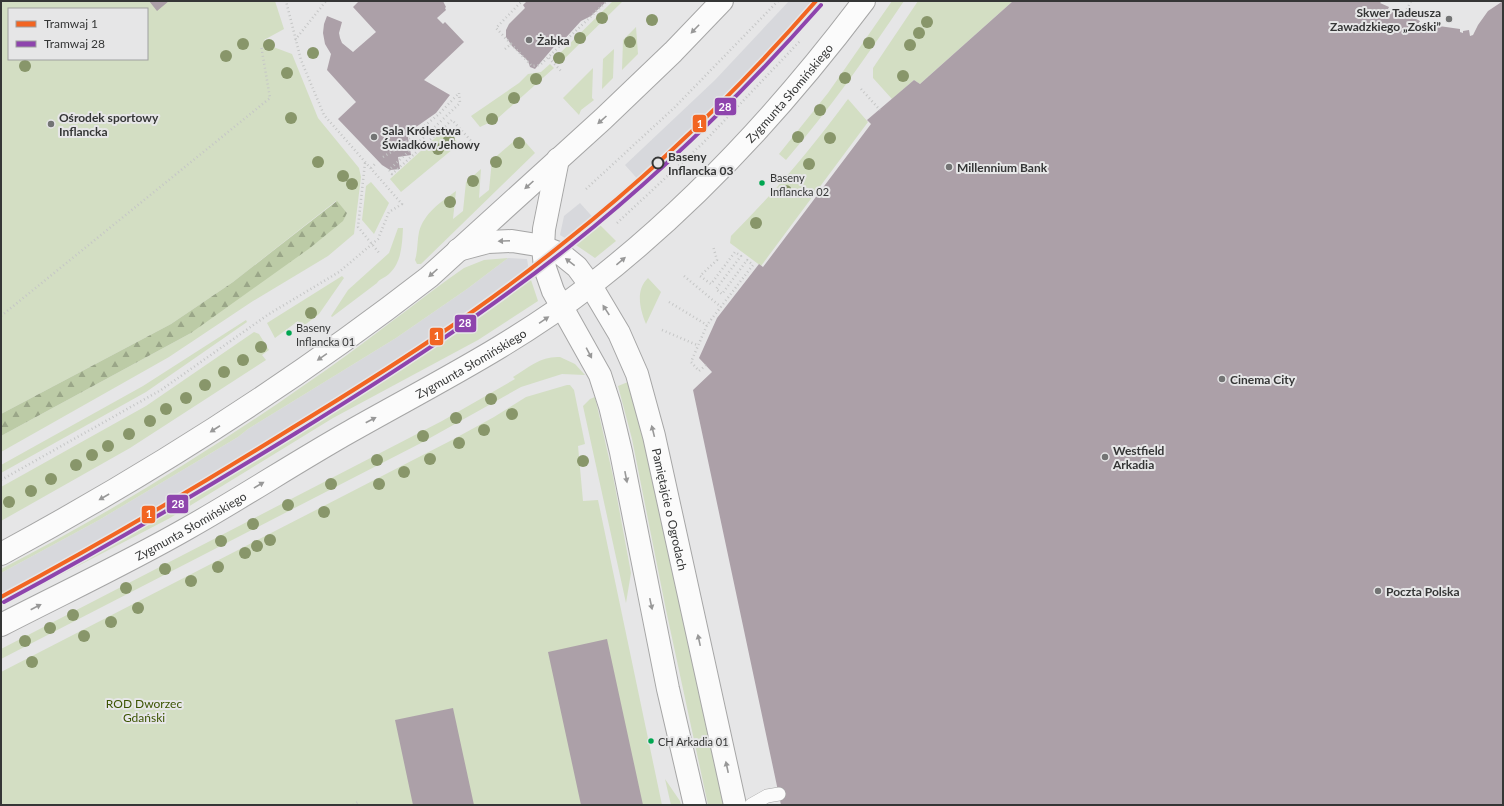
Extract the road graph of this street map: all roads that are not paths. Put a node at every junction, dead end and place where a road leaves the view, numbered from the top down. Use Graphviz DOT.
graph roads {
  1 [pos="722,1"];
  2 [pos="864,1"];
  3 [pos="558,159"];
  4 [pos="543,247"];
  5 [pos="458,250"];
  6 [pos="591,286"];
  7 [pos="562,307"];
  8 [pos="1,554"];
  9 [pos="1,625"];
  10 [pos="779,794"];
  11 [pos="695,805"];
  12 [pos="735,805"];
  13 [pos="751,805"];
  1 -- 3 [label="main road, one-way"];
  6 -- 2 [label="main road, Zygmunta Słomińskiego, one-way"];
  3 -- 4 [label="main road"];
  3 -- 5 [label="main road, one-way"];
  4 -- 5 [label="main road, Pamiętajcie o Ogrodach, one-way"];
  6 -- 4 [label="main road, Pamiętajcie o Ogrodach, one-way"];
  4 -- 7 [label="main road"];
  5 -- 8 [label="main road, one-way"];
  6 -- 7 [label="main road, Zygmunta Słomińskiego"];
  12 -- 6 [label="main road, Pamiętajcie o Ogrodach, one-way"];
  9 -- 7 [label="main road, Zygmunta Słomińskiego, one-way"];
  7 -- 11 [label="main road, one-way"];
  10 -- 13 [label="lane"];
}
